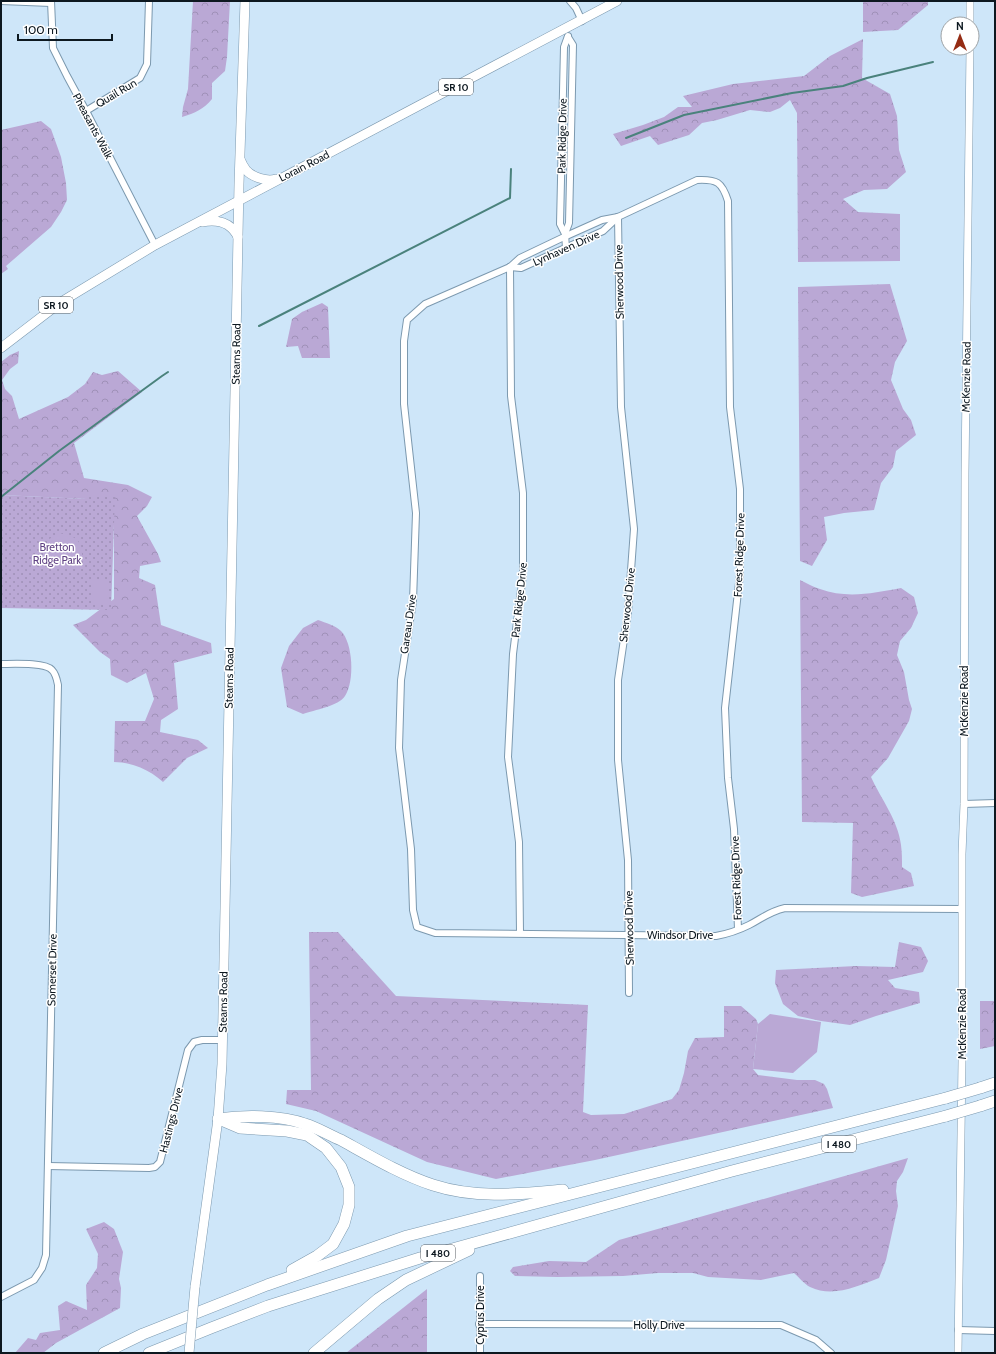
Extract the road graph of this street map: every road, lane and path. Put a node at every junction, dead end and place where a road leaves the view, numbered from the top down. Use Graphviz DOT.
graph roads {
  1 [pos="149,1"];
  2 [pos="245,1"];
  3 [pos="570,1"];
  4 [pos="576,1"];
  5 [pos="617,1"];
  6 [pos="970,1"];
  7 [pos="1,2"];
  8 [pos="51,2"];
  9 [pos="576,8"];
  10 [pos="970,16"];
  11 [pos="582,20"];
  12 [pos="568,33"];
  13 [pos="970,56"];
  14 [pos="86,111"];
  15 [pos="240,160"];
  16 [pos="281,177"];
  17 [pos="719,183"];
  18 [pos="239,200"];
  19 [pos="618,217"];
  20 [pos="197,222"];
  21 [pos="566,235"];
  22 [pos="238,237"];
  23 [pos="155,245"];
  24 [pos="566,248"];
  25 [pos="510,267"];
  26 [pos="407,320"];
  27 [pos="1,348"];
  28 [pos="1,664"];
  29 [pos="995,803"];
  30 [pos="964,804"];
  31 [pos="962,909"];
  32 [pos="417,927"];
  33 [pos="738,929"];
  34 [pos="520,933"];
  35 [pos="629,936"];
  36 [pos="629,993"];
  37 [pos="222,1040"];
  38 [pos="995,1083"];
  39 [pos="995,1101"];
  40 [pos="218,1119"];
  41 [pos="48,1166"];
  42 [pos="601,1186"];
  43 [pos="507,1233"];
  44 [pos="480,1276"];
  45 [pos="267,1285"];
  46 [pos="1,1296"];
  47 [pos="480,1324"];
  48 [pos="958,1330"];
  49 [pos="995,1330"];
  50 [pos="104,1353"];
  51 [pos="149,1353"];
  52 [pos="189,1353"];
  53 [pos="314,1353"];
  54 [pos="480,1353"];
  55 [pos="831,1353"];
  56 [pos="958,1353"];
  1 -- 14 [label="street, Quail Run"];
  2 -- 15 [label="main road, Stearns Road"];
  3 -- 9 [label="street"];
  4 -- 9 [label="street"];
  5 -- 11 [label="main road, Lorain Road / SR 10"];
  6 -- 10 [label="street"];
  7 -- 8 [label="street"];
  8 -- 14 [label="street, Pheasants Walk"];
  9 -- 11 [label="street"];
  11 -- 12 [label="main road, Lorain Road / SR 10"];
  12 -- 16 [label="main road, Lorain Road / SR 10"];
  12 -- 21 [label="street, Park Ridge Drive"];
  13 -- 30 [label="street, McKenzie Road"];
  14 -- 23 [label="street, Pheasants Walk"];
  15 -- 16 [label="main road"];
  15 -- 18 [label="main road, Stearns Road"];
  16 -- 18 [label="main road, Lorain Road / SR 10"];
  17 -- 19 [label="street, Lynhaven Drive"];
  17 -- 33 [label="street, Forest Ridge Drive"];
  18 -- 20 [label="main road, Lorain Road / SR 10"];
  18 -- 22 [label="main road, Stearns Road"];
  19 -- 21 [label="street, Lynhaven Drive"];
  19 -- 24 [label="street, Lynhaven Drive"];
  19 -- 35 [label="street, Sherwood Drive"];
  20 -- 22 [label="main road"];
  20 -- 23 [label="main road, Lorain Road / SR 10"];
  21 -- 24 [label="street, Park Ridge Drive"];
  21 -- 25 [label="street, Lynhaven Drive"];
  22 -- 37 [label="main road, Stearns Road"];
  23 -- 27 [label="main road, Lorain Road / SR 10"];
  24 -- 25 [label="street, Lynhaven Drive"];
  25 -- 26 [label="street, Lynhaven Drive"];
  25 -- 34 [label="street, Park Ridge Drive"];
  26 -- 32 [label="street, Gareau Drive"];
  28 -- 41 [label="street, Somerset Drive"];
  29 -- 30 [label="street"];
  30 -- 31 [label="street, McKenzie Road"];
  31 -- 33 [label="street, Windsor Drive"];
  31 -- 48 [label="street, McKenzie Road"];
  32 -- 34 [label="street, Windsor Drive"];
  33 -- 35 [label="street, Windsor Drive"];
  34 -- 35 [label="street, Windsor Drive"];
  35 -- 36 [label="street, Sherwood Drive"];
  37 -- 40 [label="main road, Stearns Road"];
  37 -- 41 [label="street, Hastings Drive"];
  38 -- 42 [label="highway, I 480, bridge"];
  39 -- 43 [label="highway, I 480, bridge"];
  40 -- 42 [label="highway"];
  40 -- 45 [label="highway"];
  40 -- 52 [label="main road, Stearns Road, bridge"];
  41 -- 46 [label="street, Somerset Drive"];
  42 -- 45 [label="highway, I 480"];
  43 -- 51 [label="highway, I 480"];
  43 -- 53 [label="highway"];
  44 -- 47 [label="street, Cyprus Drive"];
  45 -- 50 [label="highway, I 480"];
  47 -- 54 [label="street, Cyprus Drive"];
  47 -- 55 [label="street, Holly Drive"];
  48 -- 49 [label="street"];
  48 -- 56 [label="street, McKenzie Road"];
}
